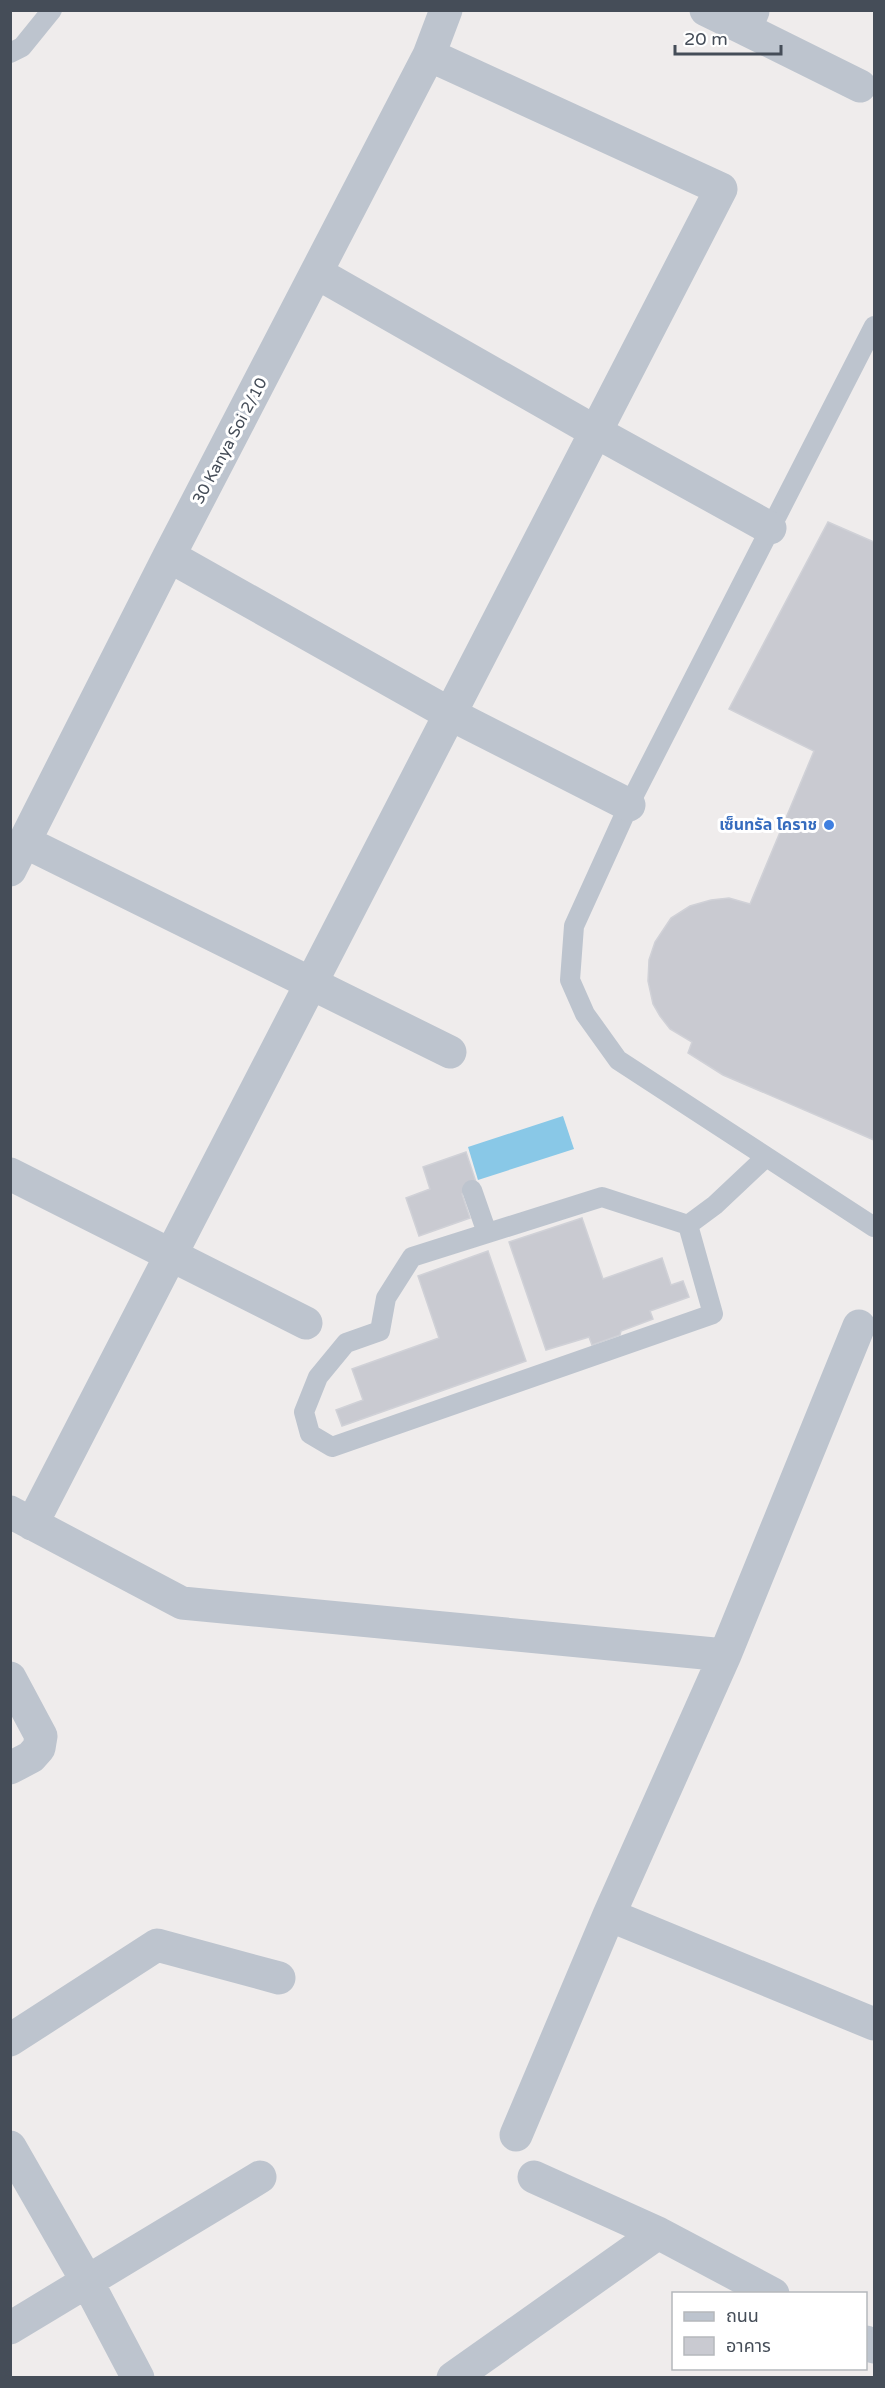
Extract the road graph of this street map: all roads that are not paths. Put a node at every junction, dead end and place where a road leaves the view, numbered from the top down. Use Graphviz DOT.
graph roads {
  1 [pos="52,10"];
  2 [pos="446,10"];
  3 [pos="706,10"];
  4 [pos="749,20"];
  5 [pos="10,53"];
  6 [pos="429,55"];
  7 [pos="860,86"];
  8 [pos="317,273"];
  9 [pos="874,326"];
  10 [pos="596,432"];
  11 [pos="770,528"];
  12 [pos="169,556"];
  13 [pos="450,714"];
  14 [pos="629,805"];
  15 [pos="25,842"];
  16 [pos="10,870"];
  17 [pos="311,984"];
  18 [pos="450,1052"];
  19 [pos="766,1157"];
  20 [pos="10,1174"];
  21 [pos="472,1190"];
  22 [pos="688,1225"];
  23 [pos="874,1227"];
  24 [pos="487,1233"];
  25 [pos="171,1255"];
  26 [pos="306,1323"];
  27 [pos="859,1326"];
  28 [pos="21,1518"];
  29 [pos="725,1655"];
  30 [pos="10,1678"];
  31 [pos="10,1768"];
  32 [pos="609,1915"];
  33 [pos="279,1978"];
  34 [pos="874,2024"];
  35 [pos="10,2040"];
  36 [pos="516,2135"];
  37 [pos="10,2147"];
  38 [pos="260,2177"];
  39 [pos="534,2177"];
  40 [pos="658,2234"];
  41 [pos="88,2283"];
  42 [pos="769,2292"];
  43 [pos="10,2328"];
  44 [pos="138,2378"];
  45 [pos="453,2378"];
  1 -- 5 [label="lane"];
  2 -- 6 [label="street, 30 Kanya Soi 2/10"];
  3 -- 4 [label="street"];
  4 -- 7 [label="street"];
  6 -- 8 [label="street, 30 Kanya Soi 2/10"];
  6 -- 10 [label="street"];
  8 -- 10 [label="street"];
  8 -- 12 [label="street, 30 Kanya Soi 2/10"];
  9 -- 11 [label="lane"];
  10 -- 11 [label="street"];
  10 -- 13 [label="street"];
  11 -- 14 [label="lane"];
  12 -- 13 [label="street"];
  12 -- 15 [label="street, 30 Kanya Soi 2/10"];
  13 -- 14 [label="street"];
  13 -- 17 [label="street"];
  14 -- 19 [label="lane"];
  15 -- 16 [label="street, 30 Kanya Soi 2/10"];
  15 -- 17 [label="street"];
  17 -- 18 [label="street"];
  17 -- 25 [label="street"];
  19 -- 22 [label="lane"];
  19 -- 23 [label="lane"];
  20 -- 25 [label="street"];
  21 -- 24 [label="lane"];
  22 -- 24 [label="lane"];
  22 -- 24 [label="lane"];
  25 -- 26 [label="street"];
  25 -- 28 [label="street"];
  27 -- 29 [label="street"];
  28 -- 29 [label="street"];
  29 -- 32 [label="street"];
  30 -- 31 [label="street"];
  32 -- 34 [label="street"];
  32 -- 36 [label="street"];
  33 -- 35 [label="street"];
  37 -- 41 [label="street"];
  38 -- 41 [label="street"];
  39 -- 40 [label="street"];
  40 -- 42 [label="street"];
  40 -- 45 [label="street"];
  41 -- 43 [label="street"];
  41 -- 44 [label="street"];
}
